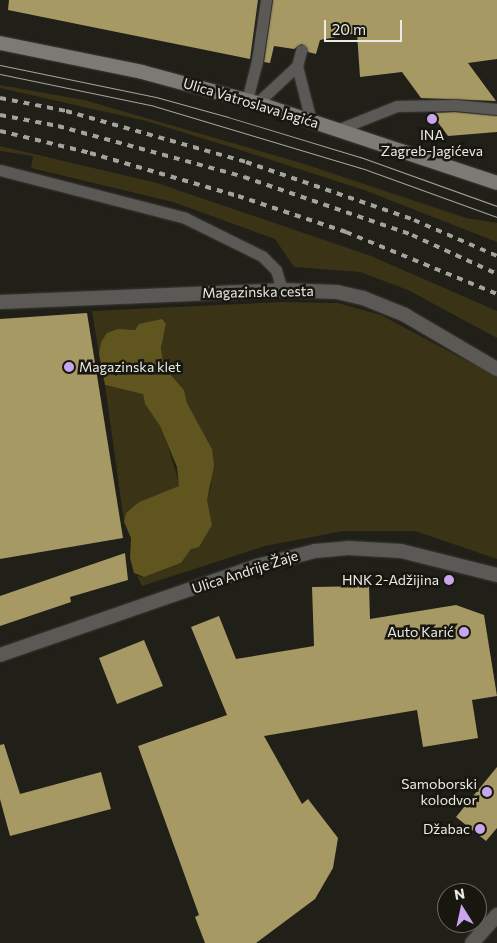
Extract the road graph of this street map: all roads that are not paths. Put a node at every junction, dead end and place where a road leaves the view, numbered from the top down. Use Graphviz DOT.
graph roads {
  1 [pos="266,0"];
  2 [pos="0,43"];
  3 [pos="301,51"];
  4 [pos="297,66"];
  5 [pos="252,101"];
  6 [pos="497,109"];
  7 [pos="311,120"];
  8 [pos="339,129"];
  9 [pos="0,170"];
  10 [pos="497,183"];
  11 [pos="282,290"];
  12 [pos="0,302"];
  13 [pos="497,369"];
  14 [pos="497,575"];
  15 [pos="0,655"];
  16 [pos="497,915"];
  17 [pos="472,943"];
  1 -- 5 [label="lane"];
  2 -- 5 [label="main road, Ulica Vatroslava Jagića"];
  3 -- 4 [label="lane"];
  4 -- 5 [label="lane"];
  4 -- 7 [label="lane"];
  5 -- 7 [label="main road, Ulica Vatroslava Jagića"];
  6 -- 8 [label="lane"];
  7 -- 8 [label="main road, Ulica Vatroslava Jagića"];
  8 -- 10 [label="main road, Ulica Vatroslava Jagića"];
  9 -- 11 [label="lane"];
  11 -- 12 [label="street, Magazinska cesta"];
  11 -- 13 [label="street, Magazinska cesta"];
  14 -- 15 [label="street, Ulica Andrije Žaje"];
  16 -- 17 [label="street"];
}
